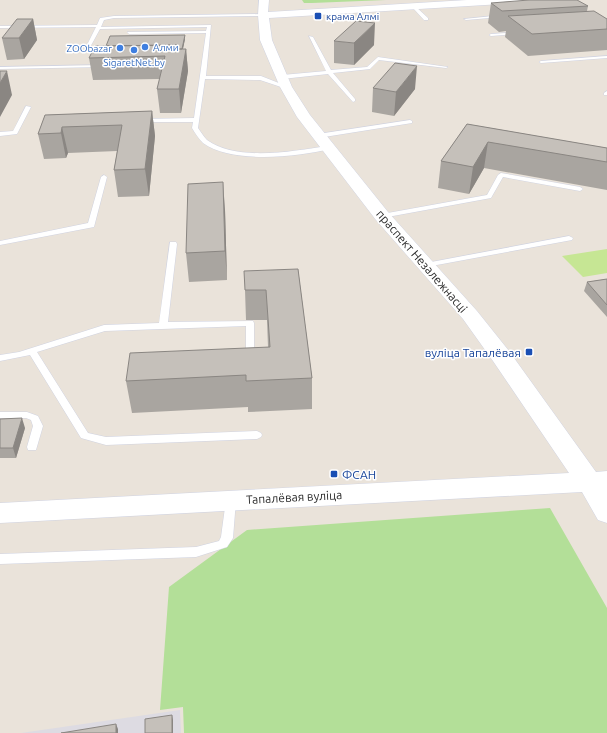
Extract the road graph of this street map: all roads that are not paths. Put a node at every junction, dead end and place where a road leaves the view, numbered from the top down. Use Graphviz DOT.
graph roads {
  1 [pos="264,0"];
  2 [pos="519,0"];
  3 [pos="414,7"];
  4 [pos="262,15"];
  5 [pos="504,16"];
  6 [pos="426,19"];
  7 [pos="466,19"];
  8 [pos="0,27"];
  9 [pos="98,27"];
  10 [pos="119,27"];
  11 [pos="208,32"];
  12 [pos="124,33"];
  13 [pos="520,33"];
  14 [pos="117,34"];
  15 [pos="491,35"];
  16 [pos="311,37"];
  17 [pos="86,51"];
  18 [pos="607,57"];
  19 [pos="541,62"];
  20 [pos="108,66"];
  21 [pos="446,67"];
  22 [pos="0,68"];
  23 [pos="330,73"];
  24 [pos="204,77"];
  25 [pos="284,82"];
  26 [pos="353,100"];
  27 [pos="28,107"];
  28 [pos="197,120"];
  29 [pos="134,121"];
  30 [pos="410,122"];
  31 [pos="0,134"];
  32 [pos="323,142"];
  33 [pos="104,177"];
  34 [pos="580,189"];
  35 [pos="382,216"];
  36 [pos="568,238"];
  37 [pos="0,243"];
  38 [pos="174,244"];
  39 [pos="426,265"];
  40 [pos="163,325"];
  41 [pos="32,351"];
  42 [pos="237,355"];
  43 [pos="0,358"];
  44 [pos="0,415"];
  45 [pos="257,435"];
  46 [pos="32,447"];
  47 [pos="598,482"];
  48 [pos="231,500"];
  49 [pos="0,513"];
  50 [pos="607,513"];
  51 [pos="0,558"];
  1 -- 4 [label="main road, праспект Незалежнасці"];
  2 -- 3 [label="main road"];
  3 -- 4 [label="main road"];
  3 -- 6 [label="lane"];
  4 -- 9 [label="lane"];
  4 -- 25 [label="main road, праспект Незалежнасці"];
  5 -- 7 [label="lane"];
  8 -- 9 [label="lane"];
  9 -- 10 [label="lane"];
  9 -- 17 [label="lane"];
  10 -- 11 [label="lane"];
  10 -- 14 [label="lane"];
  11 -- 12 [label="lane"];
  11 -- 24 [label="lane"];
  13 -- 15 [label="lane"];
  16 -- 23 [label="lane"];
  18 -- 19 [label="lane"];
  20 -- 22 [label="lane"];
  21 -- 23 [label="lane"];
  23 -- 25 [label="lane"];
  23 -- 26 [label="lane"];
  24 -- 25 [label="lane"];
  24 -- 28 [label="lane"];
  25 -- 32 [label="main road, праспект Незалежнасці"];
  27 -- 31 [label="lane"];
  28 -- 29 [label="lane"];
  28 -- 32 [label="lane"];
  30 -- 32 [label="lane"];
  32 -- 35 [label="main road, праспект Незалежнасці"];
  33 -- 37 [label="lane"];
  34 -- 35 [label="lane"];
  35 -- 39 [label="main road, праспект Незалежнасці"];
  36 -- 39 [label="lane"];
  38 -- 40 [label="lane"];
  39 -- 47 [label="main road, праспект Незалежнасці"];
  40 -- 41 [label="lane"];
  40 -- 42 [label="lane"];
  41 -- 43 [label="lane"];
  41 -- 45 [label="lane"];
  44 -- 46 [label="lane"];
  47 -- 48 [label="main road, Тапалёвая вуліца"];
  47 -- 50 [label="main road, праспект Незалежнасці"];
  48 -- 49 [label="main road, Тапалёвая вуліца"];
  48 -- 51 [label="lane"];
}
